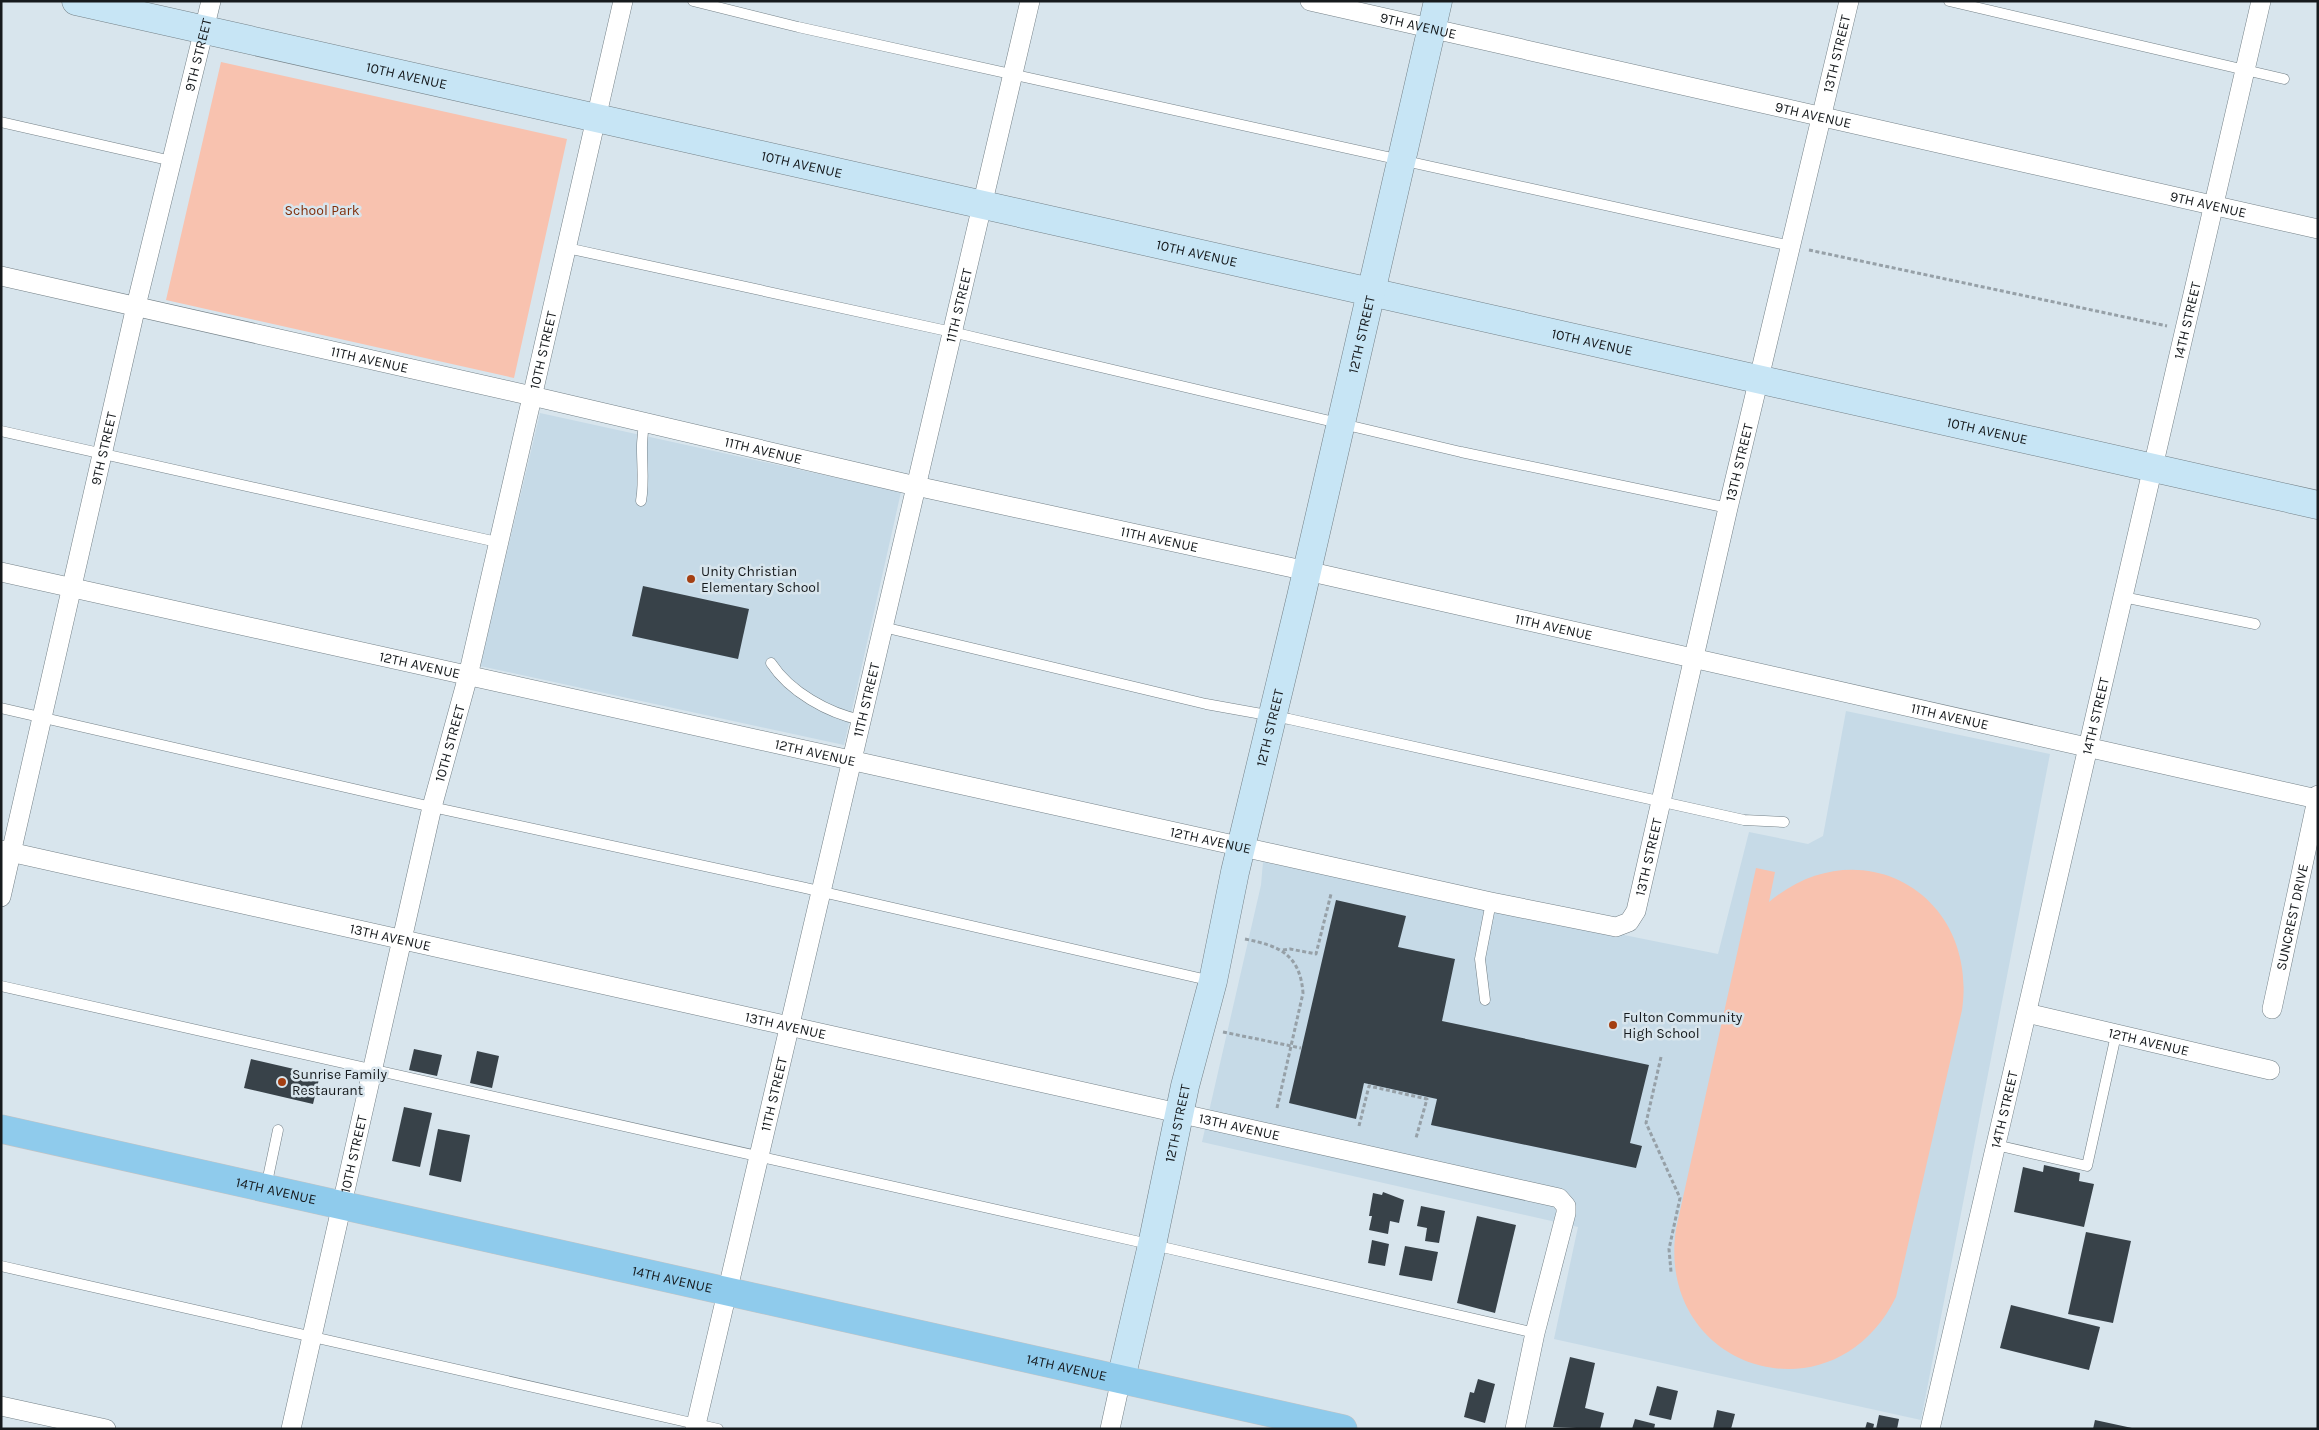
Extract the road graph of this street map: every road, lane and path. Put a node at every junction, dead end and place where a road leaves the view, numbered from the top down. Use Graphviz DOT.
graph roads {
  1 [pos="76,1"];
  2 [pos="211,1"];
  3 [pos="623,1"];
  4 [pos="693,1"];
  5 [pos="1030,1"];
  6 [pos="1310,1"];
  7 [pos="1438,1"];
  8 [pos="1850,1"];
  9 [pos="1949,1"];
  10 [pos="2261,1"];
  11 [pos="1432,29"];
  12 [pos="205,31"];
  13 [pos="2245,70"];
  14 [pos="1013,73"];
  15 [pos="2284,79"];
  16 [pos="1822,117"];
  17 [pos="598,118"];
  18 [pos="1,122"];
  19 [pos="1402,160"];
  20 [pos="172,161"];
  21 [pos="982,204"];
  22 [pos="2214,205"];
  23 [pos="2318,229"];
  24 [pos="1791,246"];
  25 [pos="567,248"];
  26 [pos="1,276"];
  27 [pos="1371,292"];
  28 [pos="136,306"];
  29 [pos="2185,330"];
  30 [pos="952,332"];
  31 [pos="1760,380"];
  32 [pos="532,396"];
  33 [pos="645,422"];
  34 [pos="1341,424"];
  35 [pos="1,431"];
  36 [pos="103,455"];
  37 [pos="2153,469"];
  38 [pos="916,486"];
  39 [pos="641,501"];
  40 [pos="2318,505"];
  41 [pos="1728,508"];
  42 [pos="497,542"];
  43 [pos="1307,571"];
  44 [pos="1,572"];
  45 [pos="73,589"];
  46 [pos="2123,597"];
  47 [pos="2255,624"];
  48 [pos="883,627"];
  49 [pos="1695,658"];
  50 [pos="771,663"];
  51 [pos="468,676"];
  52 [pos="1,708"];
  53 [pos="1274,716"];
  54 [pos="43,718"];
  55 [pos="861,720"];
  56 [pos="2088,747"];
  57 [pos="852,761"];
  58 [pos="2317,797"];
  59 [pos="1662,800"];
  60 [pos="432,807"];
  61 [pos="1784,822"];
  62 [pos="1242,847"];
  63 [pos="6,851"];
  64 [pos="820,892"];
  65 [pos="1331,894"];
  66 [pos="1,897"];
  67 [pos="1492,902"];
  68 [pos="1629,922"];
  69 [pos="403,938"];
  70 [pos="1244,939"];
  71 [pos="1282,950"];
  72 [pos="1213,981"];
  73 [pos="1,986"];
  74 [pos="1485,1000"];
  75 [pos="2272,1009"];
  76 [pos="2026,1014"];
  77 [pos="790,1025"];
  78 [pos="1223,1032"];
  79 [pos="2116,1035"];
  80 [pos="1291,1046"];
  81 [pos="1301,1048"];
  82 [pos="1661,1057"];
  83 [pos="373,1068"];
  84 [pos="2270,1070"];
  85 [pos="1277,1108"];
  86 [pos="1180,1113"];
  87 [pos="1359,1126"];
  88 [pos="1,1129"];
  89 [pos="278,1130"];
  90 [pos="1416,1138"];
  91 [pos="1996,1146"];
  92 [pos="759,1157"];
  93 [pos="266,1188"];
  94 [pos="342,1205"];
  95 [pos="1152,1245"];
  96 [pos="1,1266"];
  97 [pos="1671,1272"];
  98 [pos="727,1291"];
  99 [pos="1535,1333"];
  100 [pos="312,1335"];
  101 [pos="1121,1379"];
  102 [pos="1,1406"];
  103 [pos="695,1426"];
  104 [pos="106,1429"];
  105 [pos="291,1429"];
  106 [pos="718,1429"];
  107 [pos="1110,1429"];
  108 [pos="1344,1429"];
  109 [pos="1515,1429"];
  110 [pos="1930,1429"];
  1 -- 12 [label="street, 10TH AVENUE"];
  2 -- 12 [label="street, 9TH STREET"];
  3 -- 17 [label="street, 10TH STREET"];
  4 -- 14 [label="lane"];
  5 -- 14 [label="street, 11TH STREET"];
  6 -- 11 [label="street, 9TH AVENUE"];
  7 -- 11 [label="street, 12TH STREET"];
  8 -- 16 [label="street, 13TH STREET"];
  9 -- 13 [label="lane"];
  10 -- 13 [label="street, 14TH STREET"];
  11 -- 16 [label="street, 9TH AVENUE"];
  11 -- 19 [label="street, 12TH STREET"];
  12 -- 17 [label="street, 10TH AVENUE"];
  12 -- 20 [label="street, 9TH STREET"];
  13 -- 15 [label="lane"];
  13 -- 22 [label="street, 14TH STREET"];
  14 -- 19 [label="lane"];
  14 -- 21 [label="street, 11TH STREET"];
  16 -- 22 [label="street, 9TH AVENUE"];
  16 -- 24 [label="street, 13TH STREET"];
  17 -- 21 [label="street, 10TH AVENUE"];
  17 -- 25 [label="street, 10TH STREET"];
  18 -- 20 [label="lane"];
  19 -- 24 [label="lane"];
  19 -- 27 [label="street, 12TH STREET"];
  20 -- 28 [label="street, 9TH STREET"];
  21 -- 27 [label="street, 10TH AVENUE"];
  21 -- 30 [label="street, 11TH STREET"];
  22 -- 23 [label="street, 9TH AVENUE"];
  22 -- 29 [label="street, 14TH STREET"];
  24 -- 29 [label="path"];
  24 -- 31 [label="street, 13TH STREET"];
  25 -- 30 [label="lane"];
  25 -- 32 [label="street, 10TH STREET"];
  26 -- 28 [label="street, 11TH AVENUE"];
  27 -- 31 [label="street, 10TH AVENUE"];
  27 -- 34 [label="street, 12TH STREET"];
  28 -- 32 [label="street, 11TH AVENUE"];
  28 -- 36 [label="street, 9TH STREET"];
  29 -- 37 [label="street, 14TH STREET"];
  30 -- 34 [label="lane"];
  30 -- 38 [label="street, 11TH STREET"];
  31 -- 37 [label="street, 10TH AVENUE"];
  31 -- 41 [label="street, 13TH STREET"];
  32 -- 33 [label="street, 11TH AVENUE"];
  32 -- 42 [label="street, 10TH STREET"];
  33 -- 38 [label="street, 11TH AVENUE"];
  33 -- 39 [label="lane"];
  34 -- 41 [label="lane"];
  34 -- 43 [label="street, 12TH STREET"];
  35 -- 36 [label="lane"];
  36 -- 42 [label="lane"];
  36 -- 45 [label="street, 9TH STREET"];
  37 -- 40 [label="street, 10TH AVENUE"];
  37 -- 46 [label="street, 14TH STREET"];
  38 -- 43 [label="street, 11TH AVENUE"];
  38 -- 48 [label="street, 11TH STREET"];
  41 -- 49 [label="street, 13TH STREET"];
  42 -- 51 [label="street, 10TH STREET"];
  43 -- 49 [label="street, 11TH AVENUE"];
  43 -- 53 [label="street, 12TH STREET"];
  44 -- 45 [label="street, 12TH AVENUE"];
  45 -- 51 [label="street, 12TH AVENUE"];
  45 -- 54 [label="street, 9TH STREET"];
  46 -- 47 [label="lane"];
  46 -- 56 [label="street, 14TH STREET"];
  48 -- 53 [label="lane"];
  48 -- 55 [label="street, 11TH STREET"];
  49 -- 56 [label="street, 11TH AVENUE"];
  49 -- 59 [label="street, 13TH STREET"];
  50 -- 55 [label="lane"];
  51 -- 57 [label="street, 12TH AVENUE"];
  51 -- 60 [label="street, 10TH STREET"];
  52 -- 54 [label="lane"];
  53 -- 59 [label="lane"];
  53 -- 62 [label="street, 12TH STREET"];
  54 -- 60 [label="lane"];
  54 -- 63 [label="street, 9TH STREET"];
  55 -- 57 [label="street, 11TH STREET"];
  56 -- 58 [label="street, 11TH AVENUE"];
  56 -- 76 [label="street, 14TH STREET"];
  57 -- 62 [label="street, 12TH AVENUE"];
  57 -- 64 [label="street, 11TH STREET"];
  58 -- 75 [label="street, SUNCREST DRIVE"];
  59 -- 61 [label="lane"];
  59 -- 68 [label="street, 13TH STREET"];
  60 -- 64 [label="lane"];
  60 -- 69 [label="street, 10TH STREET"];
  62 -- 67 [label="street, 12TH AVENUE"];
  62 -- 72 [label="street, 12TH STREET"];
  63 -- 66 [label="street, 9TH STREET"];
  63 -- 69 [label="street, 13TH AVENUE"];
  64 -- 72 [label="lane"];
  64 -- 77 [label="street, 11TH STREET"];
  65 -- 71 [label="path"];
  67 -- 68 [label="street, 12TH AVENUE"];
  67 -- 74 [label="lane"];
  69 -- 77 [label="street, 13TH AVENUE"];
  69 -- 83 [label="street, 10TH STREET"];
  70 -- 71 [label="path"];
  71 -- 80 [label="path"];
  72 -- 86 [label="street, 12TH STREET"];
  73 -- 83 [label="lane"];
  76 -- 79 [label="street, 12TH AVENUE"];
  76 -- 91 [label="street, 14TH STREET"];
  77 -- 86 [label="street, 13TH AVENUE"];
  77 -- 92 [label="street, 11TH STREET"];
  78 -- 80 [label="path"];
  79 -- 84 [label="street, 12TH AVENUE"];
  79 -- 91 [label="lane"];
  80 -- 81 [label="path"];
  80 -- 85 [label="path"];
  82 -- 97 [label="path"];
  83 -- 92 [label="lane"];
  83 -- 94 [label="street, 10TH STREET"];
  86 -- 95 [label="street, 12TH STREET"];
  86 -- 99 [label="street, 13TH AVENUE"];
  87 -- 90 [label="path"];
  88 -- 93 [label="main road, 14TH AVENUE"];
  89 -- 93 [label="lane"];
  91 -- 110 [label="street, 14TH STREET"];
  92 -- 95 [label="lane"];
  92 -- 98 [label="street, 11TH STREET"];
  93 -- 94 [label="main road, 14TH AVENUE"];
  94 -- 98 [label="main road, 14TH AVENUE"];
  94 -- 100 [label="street, 10TH STREET"];
  95 -- 99 [label="lane"];
  95 -- 101 [label="street, 12TH STREET"];
  96 -- 100 [label="lane"];
  98 -- 101 [label="main road, 14TH AVENUE"];
  98 -- 103 [label="street, 11TH STREET"];
  99 -- 109 [label="street"];
  100 -- 103 [label="lane"];
  100 -- 105 [label="street, 10TH STREET"];
  101 -- 107 [label="street, 12TH STREET"];
  101 -- 108 [label="main road, 14TH AVENUE"];
  102 -- 104 [label="street"];
  103 -- 106 [label="lane"];
}
